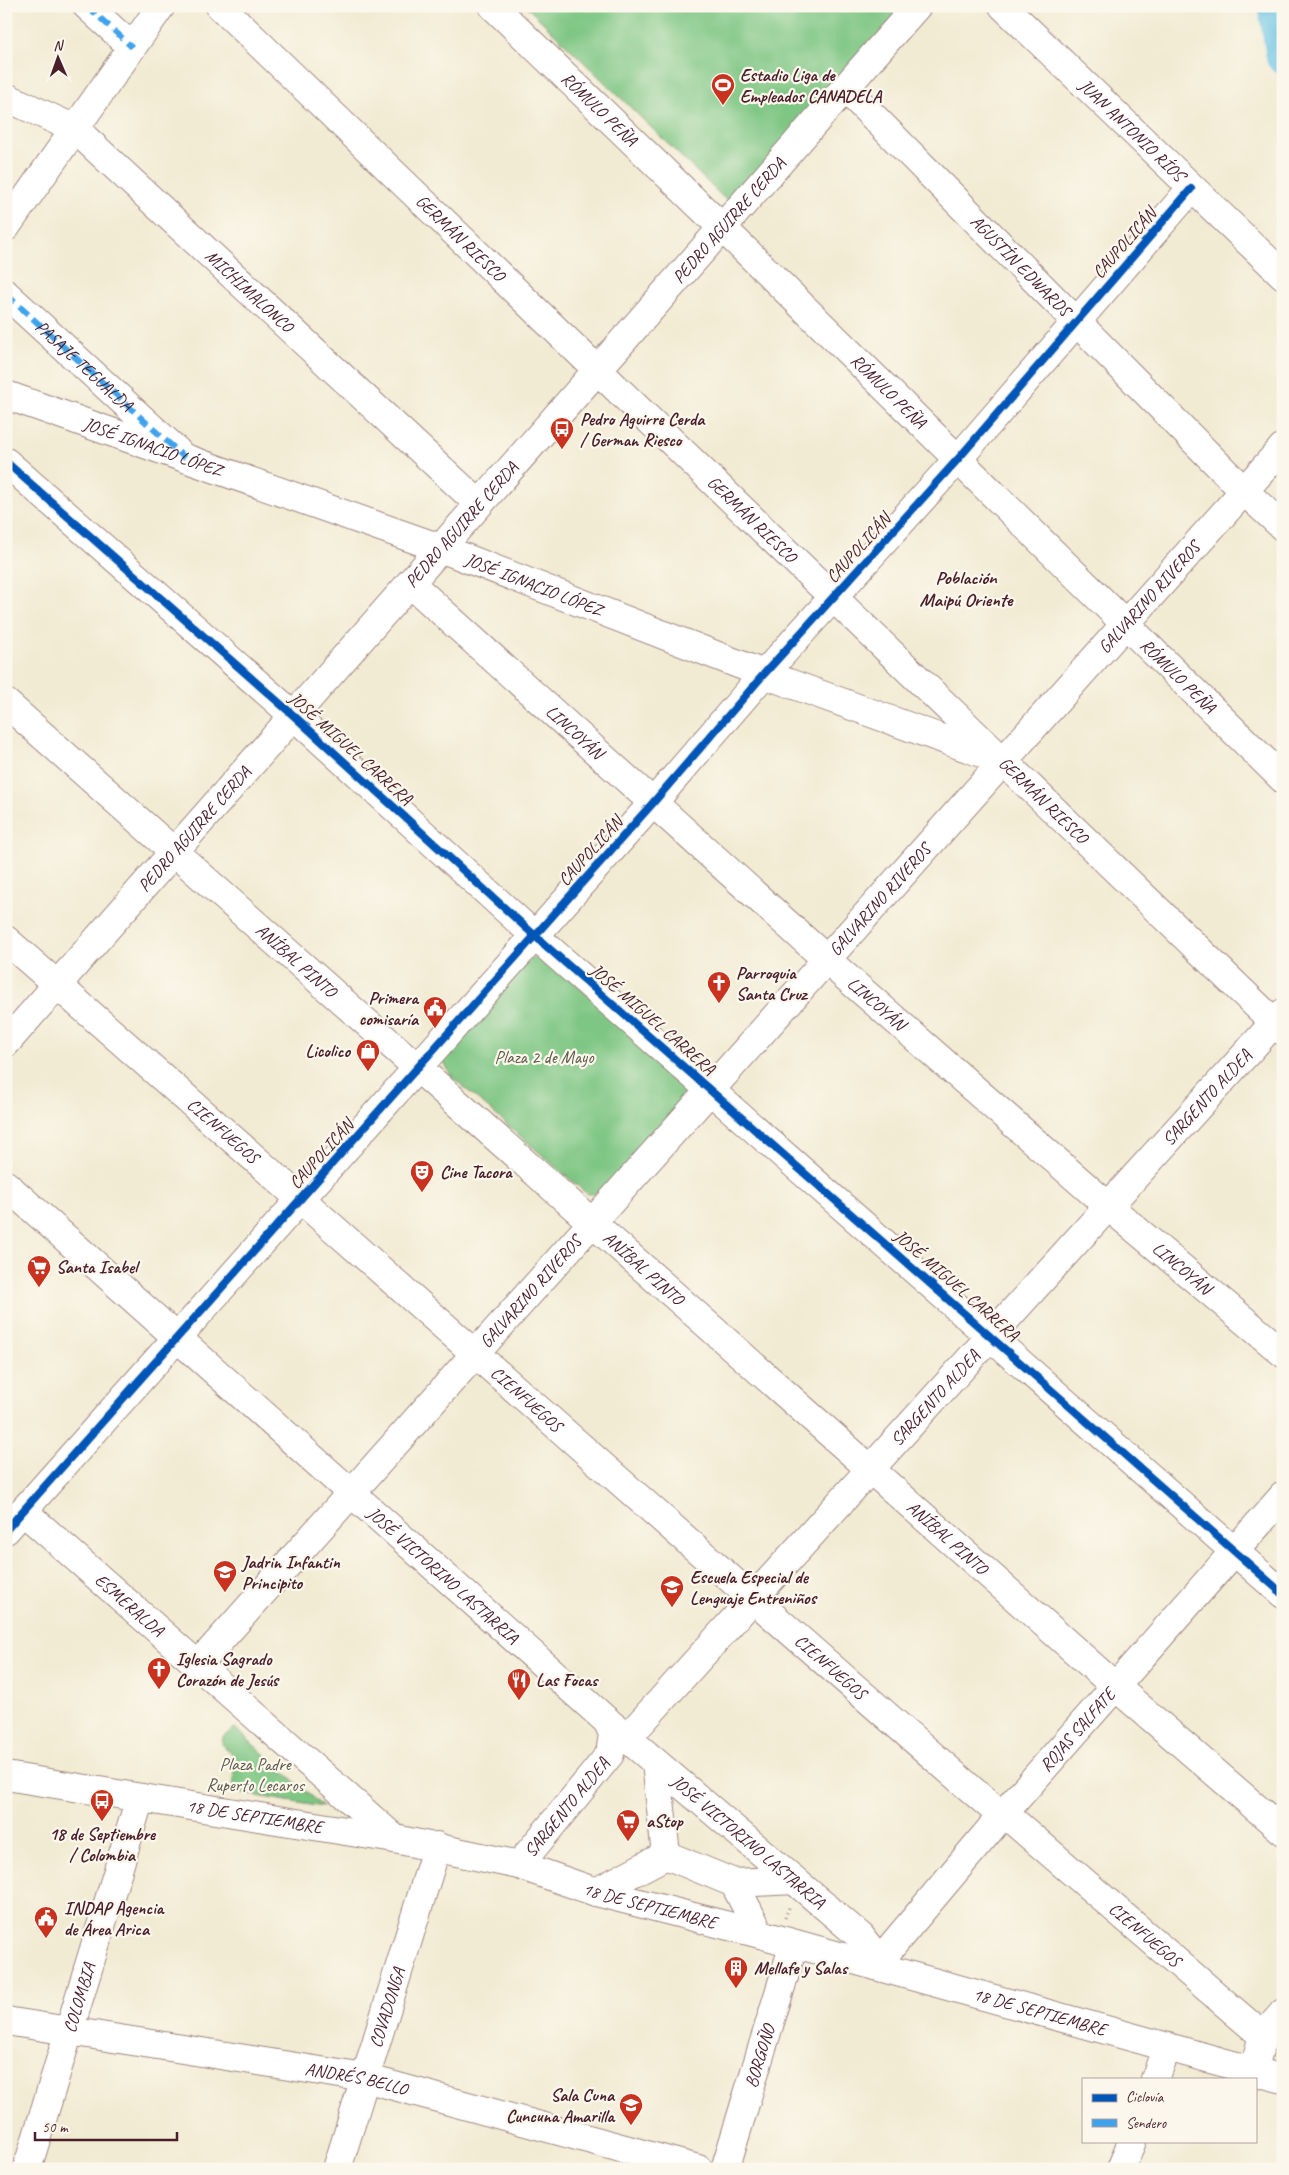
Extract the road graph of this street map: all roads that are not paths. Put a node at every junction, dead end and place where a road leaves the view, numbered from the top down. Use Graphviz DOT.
graph roads {
  1 [pos="87,6"];
  2 [pos="161,6"];
  3 [pos="220,6"];
  4 [pos="493,6"];
  5 [pos="917,6"];
  6 [pos="1003,6"];
  7 [pos="132,47"];
  8 [pos="845,88"];
  9 [pos="6,97"];
  10 [pos="75,129"];
  11 [pos="1191,189"];
  12 [pos="6,227"];
  13 [pos="723,228"];
  14 [pos="1283,275"];
  15 [pos="6,294"];
  16 [pos="1077,320"];
  17 [pos="598,369"];
  18 [pos="6,395"];
  19 [pos="1283,447"];
  20 [pos="185,458"];
  21 [pos="958,459"];
  22 [pos="6,462"];
  23 [pos="1244,491"];
  24 [pos="479,504"];
  25 [pos="1283,527"];
  26 [pos="440,548"];
  27 [pos="410,583"];
  28 [pos="835,597"];
  29 [pos="1125,624"];
  30 [pos="764,674"];
  31 [pos="6,703"];
  32 [pos="293,715"];
  33 [pos="1003,761"];
  34 [pos="1283,779"];
  35 [pos="652,804"];
  36 [pos="174,851"];
  37 [pos="535,935"];
  38 [pos="6,940"];
  39 [pos="826,960"];
  40 [pos="57,984"];
  41 [pos="1280,1022"];
  42 [pos="6,1043"];
  43 [pos="418,1067"];
  44 [pos="711,1089"];
  45 [pos="8,1191"];
  46 [pos="302,1198"];
  47 [pos="1108,1206"];
  48 [pos="593,1221"];
  49 [pos="992,1335"];
  50 [pos="178,1338"];
  51 [pos="476,1353"];
  52 [pos="1283,1353"];
  53 [pos="871,1469"];
  54 [pos="352,1492"];
  55 [pos="1283,1496"];
  56 [pos="14,1520"];
  57 [pos="1234,1551"];
  58 [pos="1283,1594"];
  59 [pos="752,1600"];
  60 [pos="198,1665"];
  61 [pos="1116,1687"];
  62 [pos="607,1721"];
  63 [pos="627,1738"];
  64 [pos="656,1763"];
  65 [pos="6,1776"];
  66 [pos="140,1798"];
  67 [pos="1003,1815"];
  68 [pos="1283,1832"];
  69 [pos="395,1839"];
  70 [pos="436,1846"];
  71 [pos="666,1855"];
  72 [pos="519,1864"];
  73 [pos="797,1882"];
  74 [pos="734,1883"];
  75 [pos="596,1892"];
  76 [pos="776,1939"];
  77 [pos="875,1966"];
  78 [pos="1283,2013"];
  79 [pos="6,2020"];
  80 [pos="69,2030"];
  81 [pos="1263,2036"];
  82 [pos="1167,2047"];
  83 [pos="1254,2070"];
  84 [pos="365,2078"];
  85 [pos="1155,2078"];
  86 [pos="1283,2079"];
  87 [pos="1132,2142"];
  88 [pos="27,2169"];
  89 [pos="337,2169"];
  90 [pos="698,2169"];
  91 [pos="725,2169"];
  92 [pos="1122,2169"];
  1 -- 7 [label="street"];
  2 -- 7 [label="street"];
  3 -- 17 [label="street, GERMÁN RIESCO"];
  4 -- 13 [label="street, RÓMULO PEÑA"];
  5 -- 8 [label="street, PEDRO AGUIRRE CERDA"];
  6 -- 11 [label="street, JUAN ANTONIO RÍOS"];
  7 -- 10 [label="street"];
  8 -- 13 [label="street, PEDRO AGUIRRE CERDA"];
  8 -- 16 [label="street, AGUSTÍN EDWARDS"];
  9 -- 10 [label="street, MICHIMALONCO"];
  10 -- 12 [label="street"];
  10 -- 24 [label="street, MICHIMALONCO"];
  11 -- 14 [label="street, JUAN ANTONIO RÍOS"];
  11 -- 16 [label="street, CAUPOLICÁN"];
  13 -- 17 [label="street, PEDRO AGUIRRE CERDA"];
  13 -- 21 [label="street, RÓMULO PEÑA"];
  15 -- 20 [label="street, PASAJE TEGUALDA"];
  16 -- 21 [label="street, CAUPOLICÁN"];
  16 -- 23 [label="street, AGUSTÍN EDWARDS"];
  17 -- 24 [label="street, PEDRO AGUIRRE CERDA"];
  17 -- 28 [label="street, GERMÁN RIESCO"];
  18 -- 20 [label="street, JOSÉ IGNACIO LÓPEZ"];
  19 -- 23 [label="street, GALVARINO RIVEROS"];
  20 -- 26 [label="street, JOSÉ IGNACIO LÓPEZ"];
  21 -- 28 [label="street, CAUPOLICÁN"];
  21 -- 29 [label="street, RÓMULO PEÑA"];
  22 -- 32 [label="street, JOSÉ MIGUEL CARRERA"];
  23 -- 25 [label="street, AGUSTÍN EDWARDS"];
  23 -- 29 [label="street, GALVARINO RIVEROS"];
  24 -- 26 [label="street, PEDRO AGUIRRE CERDA"];
  26 -- 27 [label="street, PEDRO AGUIRRE CERDA"];
  26 -- 30 [label="street, JOSÉ IGNACIO LÓPEZ"];
  27 -- 32 [label="street, PEDRO AGUIRRE CERDA"];
  27 -- 35 [label="street, LINCOYÁN"];
  28 -- 30 [label="street, CAUPOLICÁN"];
  28 -- 33 [label="street, GERMÁN RIESCO"];
  29 -- 33 [label="street, GALVARINO RIVEROS"];
  29 -- 34 [label="street, RÓMULO PEÑA"];
  30 -- 33 [label="street, JOSÉ IGNACIO LÓPEZ"];
  30 -- 35 [label="street, CAUPOLICÁN"];
  31 -- 36 [label="street, ANÍBAL PINTO"];
  32 -- 36 [label="street, PEDRO AGUIRRE CERDA"];
  32 -- 37 [label="street, JOSÉ MIGUEL CARRERA"];
  33 -- 39 [label="street, GALVARINO RIVEROS"];
  33 -- 41 [label="street, GERMÁN RIESCO"];
  35 -- 37 [label="street, CAUPOLICÁN"];
  35 -- 39 [label="street, LINCOYÁN"];
  36 -- 40 [label="street, PEDRO AGUIRRE CERDA"];
  36 -- 43 [label="street, ANÍBAL PINTO"];
  37 -- 43 [label="street, CAUPOLICÁN"];
  37 -- 44 [label="street, JOSÉ MIGUEL CARRERA"];
  38 -- 40 [label="street, CIENFUEGOS"];
  39 -- 44 [label="street, GALVARINO RIVEROS"];
  39 -- 47 [label="street, LINCOYÁN"];
  40 -- 42 [label="street, PEDRO AGUIRRE CERDA"];
  40 -- 46 [label="street, CIENFUEGOS"];
  41 -- 47 [label="street, SARGENTO ALDEA"];
  43 -- 46 [label="street, CAUPOLICÁN"];
  43 -- 48 [label="street, ANÍBAL PINTO"];
  44 -- 48 [label="street, GALVARINO RIVEROS"];
  44 -- 49 [label="street, JOSÉ MIGUEL CARRERA"];
  45 -- 50 [label="street, JOSÉ VICTORINO LASTARRIA"];
  46 -- 50 [label="street, CAUPOLICÁN"];
  46 -- 51 [label="street, CIENFUEGOS"];
  47 -- 49 [label="street, SARGENTO ALDEA"];
  47 -- 52 [label="street, LINCOYÁN"];
  48 -- 51 [label="street, GALVARINO RIVEROS"];
  48 -- 53 [label="street, ANÍBAL PINTO"];
  49 -- 53 [label="street, SARGENTO ALDEA"];
  49 -- 57 [label="street, JOSÉ MIGUEL CARRERA"];
  50 -- 54 [label="street, JOSÉ VICTORINO LASTARRIA"];
  50 -- 56 [label="street, CAUPOLICÁN"];
  51 -- 54 [label="street, GALVARINO RIVEROS"];
  51 -- 59 [label="street, CIENFUEGOS"];
  53 -- 59 [label="street, SARGENTO ALDEA"];
  53 -- 61 [label="street, ANÍBAL PINTO"];
  54 -- 60 [label="street, GALVARINO RIVEROS"];
  54 -- 62 [label="street, JOSÉ VICTORINO LASTARRIA"];
  55 -- 57 [label="street, ROJAS SALFATE"];
  56 -- 60 [label="street, ESMERALDA"];
  57 -- 58 [label="street, JOSÉ MIGUEL CARRERA"];
  57 -- 61 [label="street, ROJAS SALFATE"];
  59 -- 63 [label="street, SARGENTO ALDEA"];
  59 -- 67 [label="street, CIENFUEGOS"];
  60 -- 69 [label="street, ESMERALDA"];
  61 -- 67 [label="street, ROJAS SALFATE"];
  61 -- 68 [label="street, ANÍBAL PINTO"];
  62 -- 63 [label="street, JOSÉ VICTORINO LASTARRIA"];
  62 -- 72 [label="street, SARGENTO ALDEA"];
  63 -- 64 [label="street, JOSÉ VICTORINO LASTARRIA"];
  64 -- 71 [label="street"];
  64 -- 73 [label="street, JOSÉ VICTORINO LASTARRIA"];
  65 -- 66 [label="street, 18 DE SEPTIEMBRE"];
  66 -- 69 [label="street, 18 DE SEPTIEMBRE"];
  66 -- 80 [label="street, COLOMBIA"];
  67 -- 77 [label="street, ROJAS SALFATE"];
  67 -- 81 [label="street, CIENFUEGOS"];
  69 -- 70 [label="street, 18 DE SEPTIEMBRE"];
  70 -- 72 [label="street, 18 DE SEPTIEMBRE"];
  70 -- 84 [label="street, COVADONGA"];
  71 -- 74 [label="street"];
  71 -- 75 [label="street"];
  72 -- 75 [label="street, 18 DE SEPTIEMBRE"];
  73 -- 74 [label="street"];
  73 -- 77 [label="street, JOSÉ VICTORINO LASTARRIA"];
  74 -- 76 [label="street"];
  75 -- 76 [label="street, 18 DE SEPTIEMBRE"];
  76 -- 77 [label="street, 18 DE SEPTIEMBRE"];
  76 -- 91 [label="street, BORGOÑO"];
  77 -- 82 [label="street, 18 DE SEPTIEMBRE"];
  78 -- 81 [label="street"];
  79 -- 80 [label="street, ANDRÉS BELLO"];
  80 -- 84 [label="street, ANDRÉS BELLO"];
  80 -- 88 [label="street, COLOMBIA"];
  81 -- 83 [label="street"];
  82 -- 83 [label="street, 18 DE SEPTIEMBRE"];
  82 -- 85 [label="street"];
  83 -- 86 [label="street, 18 DE SEPTIEMBRE"];
  84 -- 89 [label="street, COVADONGA"];
  84 -- 90 [label="street, ANDRÉS BELLO"];
  87 -- 92 [label="street"];
}
